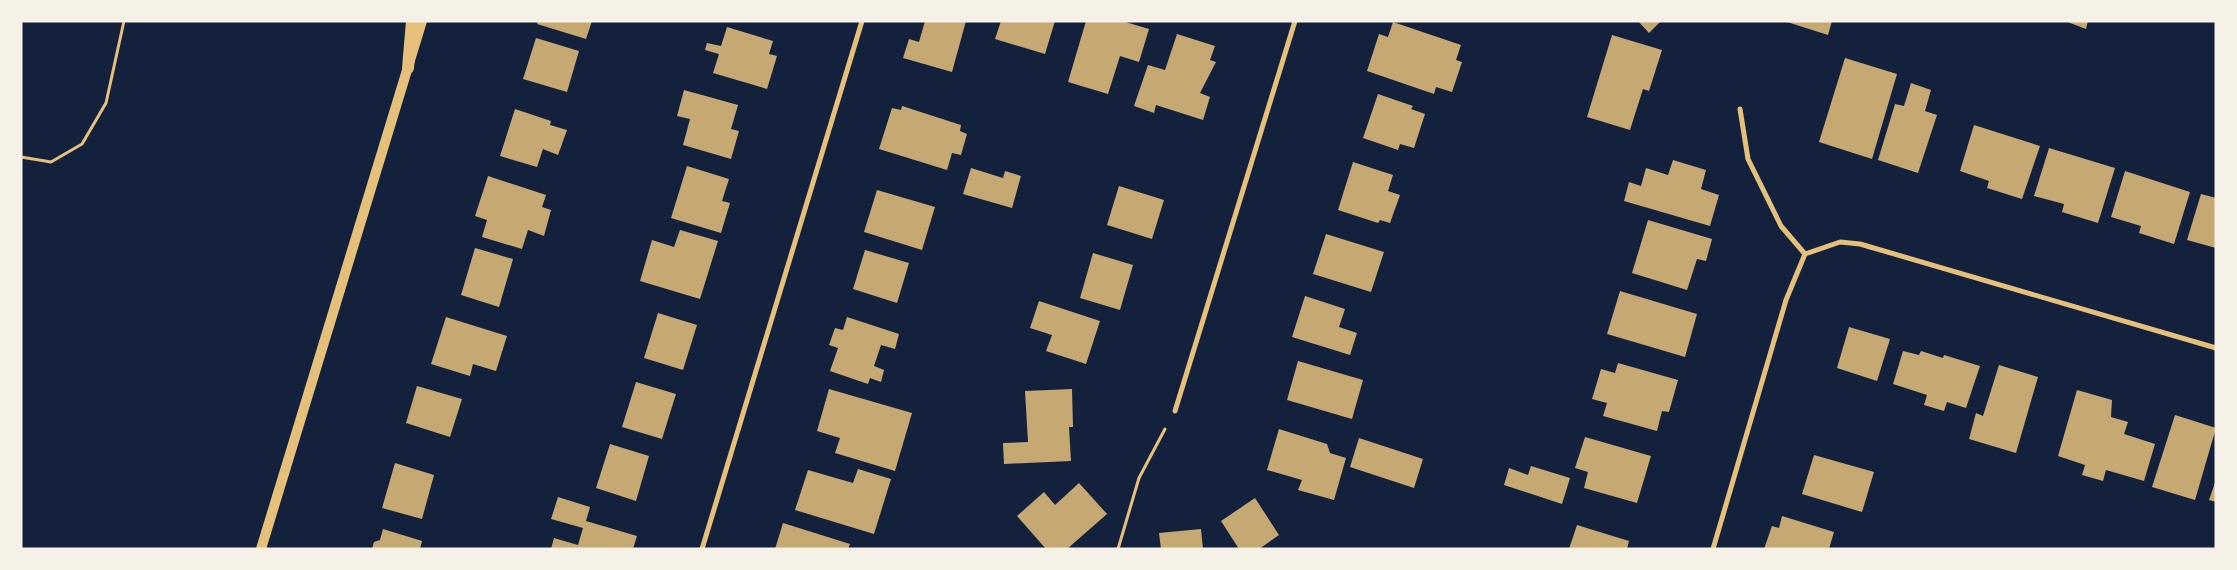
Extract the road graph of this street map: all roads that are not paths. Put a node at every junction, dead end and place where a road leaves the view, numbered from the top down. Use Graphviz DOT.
graph roads {
  1 [pos="412,21"];
  2 [pos="422,21"];
  3 [pos="862,21"];
  4 [pos="1295,21"];
  5 [pos="408,68"];
  6 [pos="1740,109"];
  7 [pos="1805,254"];
  8 [pos="2216,348"];
  9 [pos="1175,411"];
  10 [pos="261,549"];
  11 [pos="702,549"];
  12 [pos="1713,549"];
  1 -- 5 [label="main road"];
  2 -- 5 [label="main road"];
  3 -- 11 [label="street"];
  4 -- 9 [label="street"];
  5 -- 10 [label="main road"];
  6 -- 7 [label="street"];
  7 -- 8 [label="street"];
  7 -- 12 [label="street"];
}
